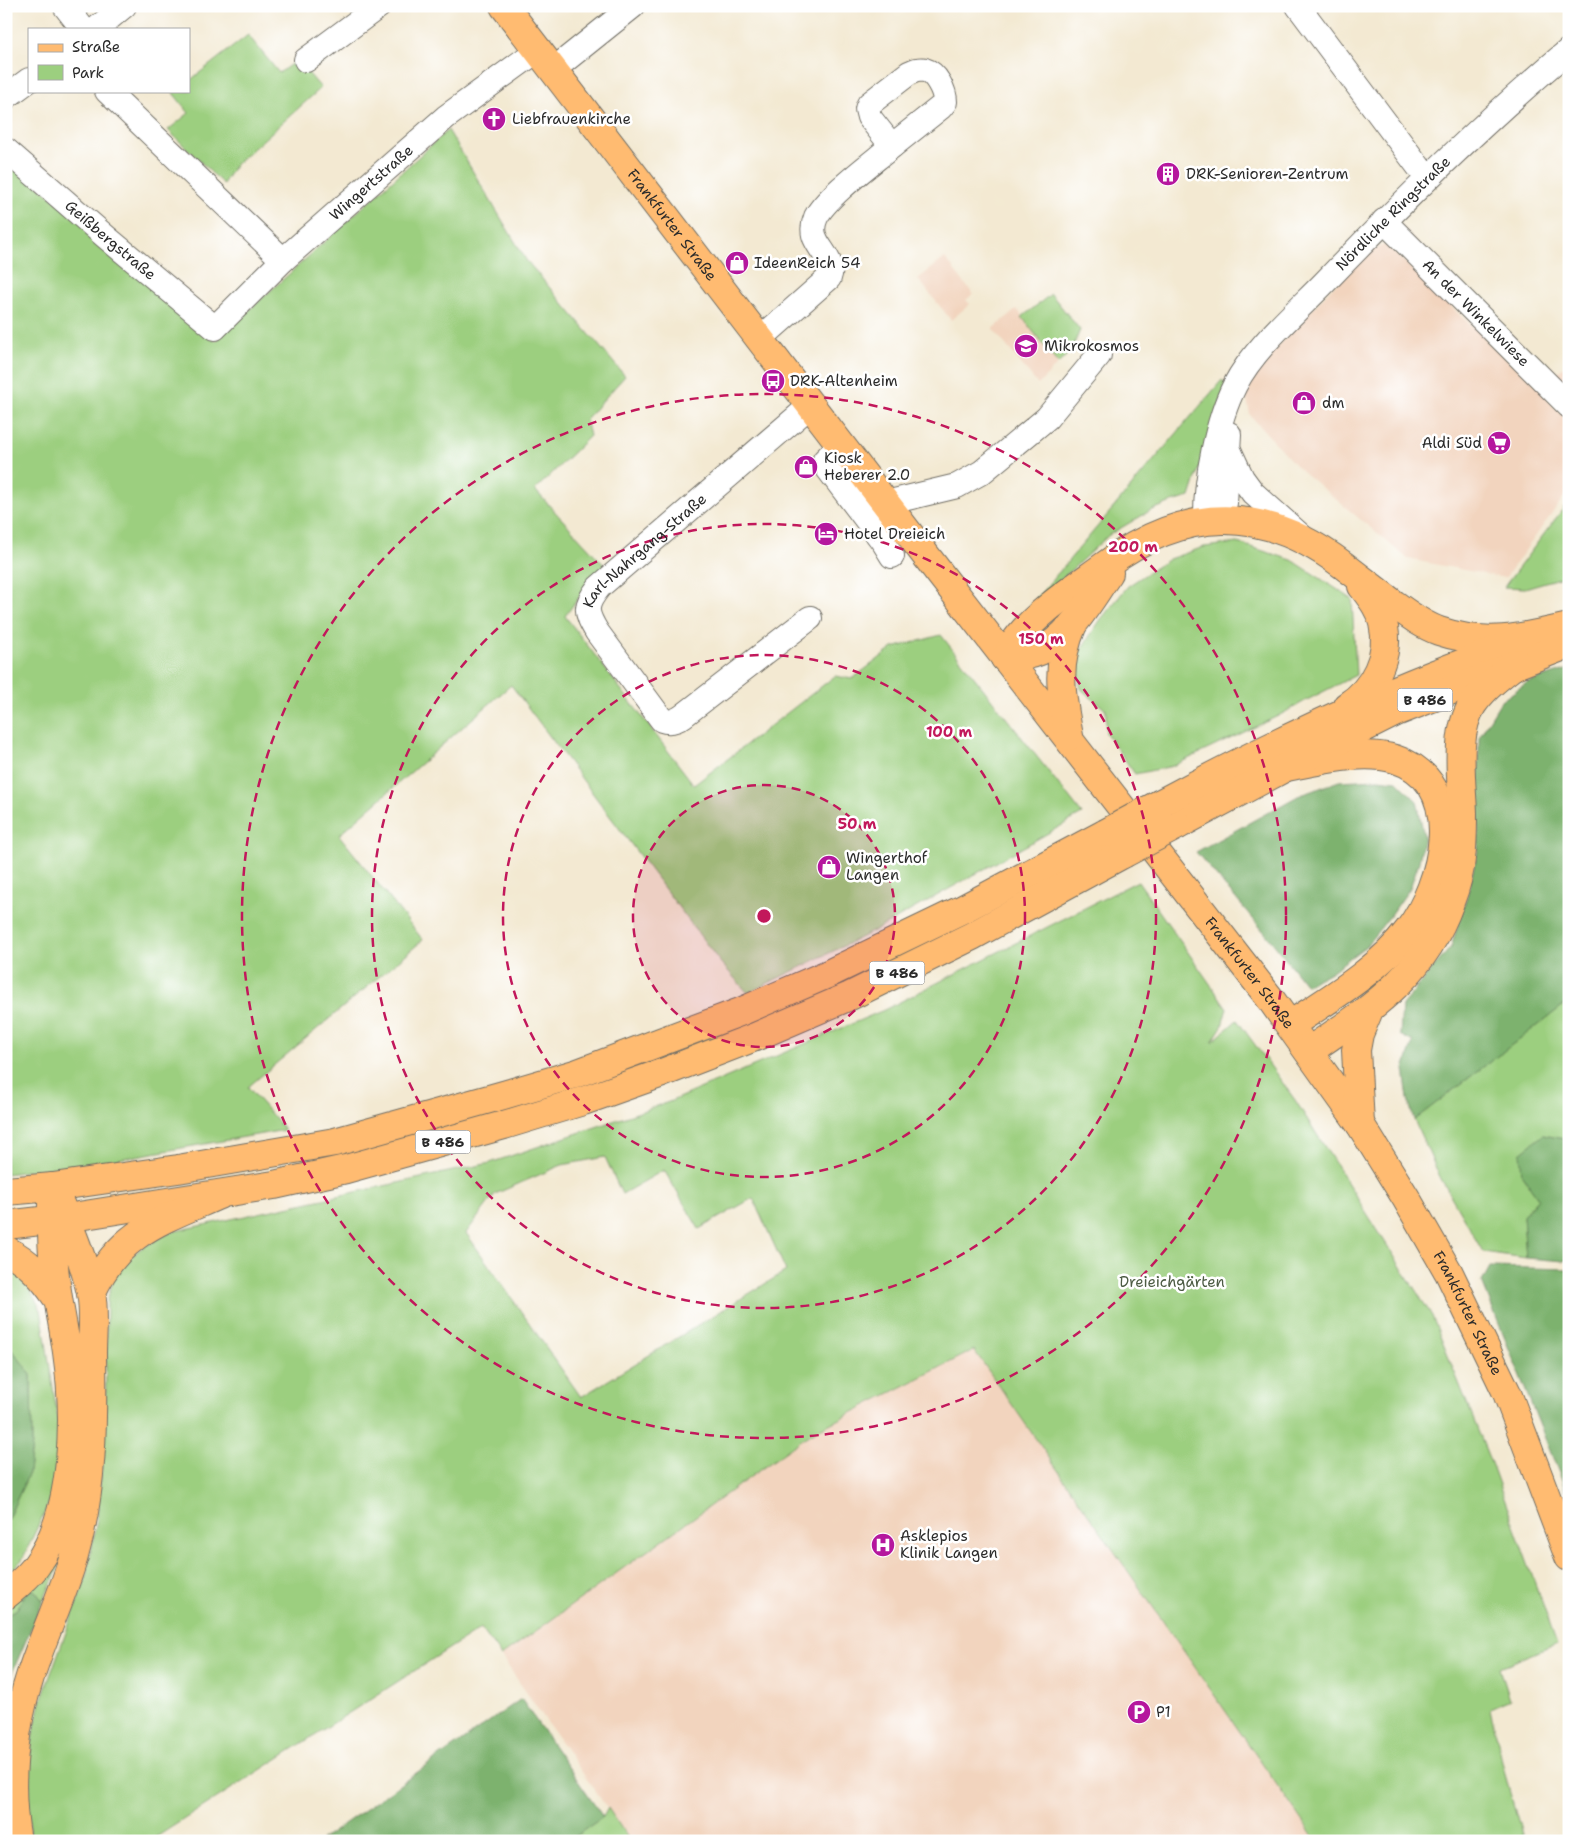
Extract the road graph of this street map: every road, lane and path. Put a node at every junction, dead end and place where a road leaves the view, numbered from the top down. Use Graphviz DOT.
graph roads {
  1 [pos="65,6"];
  2 [pos="124,6"];
  3 [pos="379,6"];
  4 [pos="504,6"];
  5 [pos="633,6"];
  6 [pos="1298,6"];
  7 [pos="82,28"];
  8 [pos="97,28"];
  9 [pos="1569,50"];
  10 [pos="306,60"];
  11 [pos="546,60"];
  12 [pos="28,81"];
  13 [pos="109,92"];
  14 [pos="6,97"];
  15 [pos="892,146"];
  16 [pos="6,150"];
  17 [pos="1427,178"];
  18 [pos="1384,221"];
  19 [pos="283,260"];
  20 [pos="215,328"];
  21 [pos="760,339"];
  22 [pos="1099,355"];
  23 [pos="1232,392"];
  24 [pos="811,405"];
  25 [pos="1569,406"];
  26 [pos="841,444"];
  27 [pos="1229,449"];
  28 [pos="886,503"];
  29 [pos="1206,520"];
  30 [pos="1139,544"];
  31 [pos="1312,545"];
  32 [pos="892,556"];
  33 [pos="1352,573"];
  34 [pos="970,612"];
  35 [pos="1044,612"];
  36 [pos="810,618"];
  37 [pos="1074,622"];
  38 [pos="1569,628"];
  39 [pos="1531,636"];
  40 [pos="1569,644"];
  41 [pos="1006,658"];
  42 [pos="1517,663"];
  43 [pos="1303,731"];
  44 [pos="1069,740"];
  45 [pos="1286,766"];
  46 [pos="1369,1010"];
  47 [pos="1290,1024"];
  48 [pos="1309,1051"];
  49 [pos="1360,1124"];
  50 [pos="53,1187"];
  51 [pos="6,1191"];
  52 [pos="219,1195"];
  53 [pos="59,1219"];
  54 [pos="6,1225"];
  55 [pos="6,1250"];
  56 [pos="91,1294"];
  57 [pos="58,1300"];
  58 [pos="1569,1557"];
  59 [pos="6,1595"];
  60 [pos="17,1841"];
  1 -- 7 [label="street"];
  2 -- 8 [label="street"];
  3 -- 10 [label="street"];
  4 -- 11 [label="main road, Frankfurter Straße"];
  5 -- 11 [label="street, Wingertstraße"];
  6 -- 17 [label="street"];
  9 -- 17 [label="street, Nördliche Ringstraße"];
  11 -- 19 [label="street, Wingertstraße"];
  11 -- 21 [label="main road, Frankfurter Straße"];
  12 -- 14 [label="street"];
  13 -- 19 [label="street"];
  15 -- 21 [label="street"];
  16 -- 20 [label="street, Geißbergstraße"];
  17 -- 18 [label="street, Nördliche Ringstraße"];
  18 -- 23 [label="street, Nördliche Ringstraße"];
  18 -- 25 [label="street, An der Winkelwiese"];
  19 -- 20 [label="street, Wingertstraße"];
  21 -- 24 [label="main road, Frankfurter Straße"];
  22 -- 28 [label="street"];
  23 -- 27 [label="street, Nördliche Ringstraße"];
  23 -- 29 [label="street, Nördliche Ringstraße"];
  24 -- 26 [label="main road, Frankfurter Straße"];
  24 -- 36 [label="street, Karl-Nahrgang-Straße"];
  26 -- 28 [label="main road, Frankfurter Straße"];
  26 -- 32 [label="street"];
  27 -- 29 [label="street, Nördliche Ringstraße"];
  27 -- 31 [label="street"];
  28 -- 34 [label="main road, Frankfurter Straße"];
  29 -- 30 [label="main road, B 486"];
  29 -- 31 [label="main road, B 486"];
  30 -- 35 [label="main road, B 486"];
  30 -- 37 [label="main road, B 486"];
  31 -- 33 [label="main road, B 486"];
  33 -- 39 [label="main road, B 486"];
  33 -- 43 [label="main road"];
  34 -- 35 [label="main road, B 486"];
  34 -- 41 [label="main road, Frankfurter Straße"];
  35 -- 41 [label="main road, B 486"];
  37 -- 41 [label="main road, B 486"];
  37 -- 44 [label="main road, B 486"];
  38 -- 39 [label="main road, B 486"];
  39 -- 43 [label="main road, B 486"];
  40 -- 42 [label="main road, B 486"];
  41 -- 44 [label="main road, Frankfurter Straße"];
  42 -- 45 [label="main road, B 486"];
  42 -- 46 [label="main road"];
  43 -- 50 [label="main road, B 486, bridge"];
  44 -- 47 [label="main road, Frankfurter Straße"];
  45 -- 47 [label="main road"];
  45 -- 52 [label="main road, B 486, bridge"];
  46 -- 48 [label="main road"];
  46 -- 49 [label="main road"];
  47 -- 48 [label="main road, Frankfurter Straße"];
  48 -- 49 [label="main road, Frankfurter Straße"];
  49 -- 58 [label="main road, Frankfurter Straße"];
  50 -- 51 [label="main road, B 486"];
  50 -- 53 [label="main road"];
  52 -- 53 [label="main road, B 486"];
  52 -- 56 [label="main road"];
  53 -- 54 [label="main road, B 486"];
  53 -- 56 [label="main road"];
  53 -- 57 [label="main road"];
  55 -- 57 [label="main road"];
  56 -- 60 [label="main road"];
  57 -- 59 [label="main road"];
}
